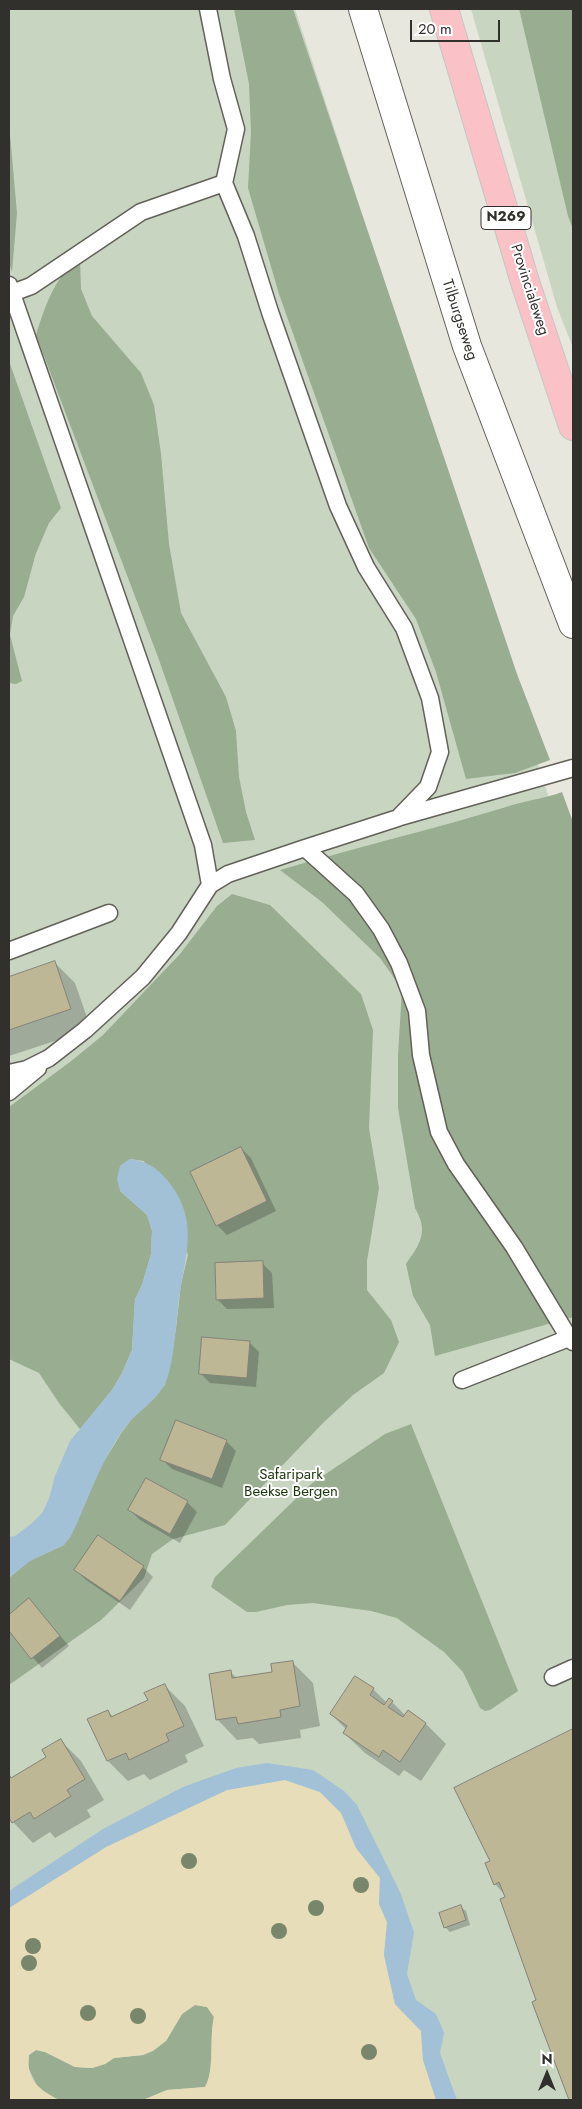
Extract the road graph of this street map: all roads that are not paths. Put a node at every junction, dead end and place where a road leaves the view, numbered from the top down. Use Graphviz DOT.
graph roads {
  1 [pos="208,9"];
  2 [pos="363,9"];
  3 [pos="444,9"];
  4 [pos="224,183"];
  5 [pos="10,289"];
  6 [pos="573,426"];
  7 [pos="573,624"];
  8 [pos="573,768"];
  9 [pos="398,818"];
  10 [pos="305,848"];
  11 [pos="210,885"];
  12 [pos="109,913"];
  13 [pos="9,950"];
  14 [pos="50,1058"];
  15 [pos="9,1073"];
  16 [pos="9,1092"];
  17 [pos="571,1340"];
  18 [pos="462,1380"];
  19 [pos="573,1668"];
  20 [pos="553,1677"];
  1 -- 4 [label="lane"];
  2 -- 7 [label="street, Tilburgseweg"];
  3 -- 6 [label="highway, Provincialeweg / N269"];
  4 -- 5 [label="lane"];
  4 -- 9 [label="lane"];
  5 -- 11 [label="lane"];
  8 -- 9 [label="lane"];
  9 -- 10 [label="lane"];
  10 -- 11 [label="lane"];
  10 -- 17 [label="lane"];
  11 -- 14 [label="lane"];
  12 -- 13 [label="lane"];
  14 -- 15 [label="lane"];
  14 -- 16 [label="lane"];
  17 -- 18 [label="lane"];
  19 -- 20 [label="lane"];
}
